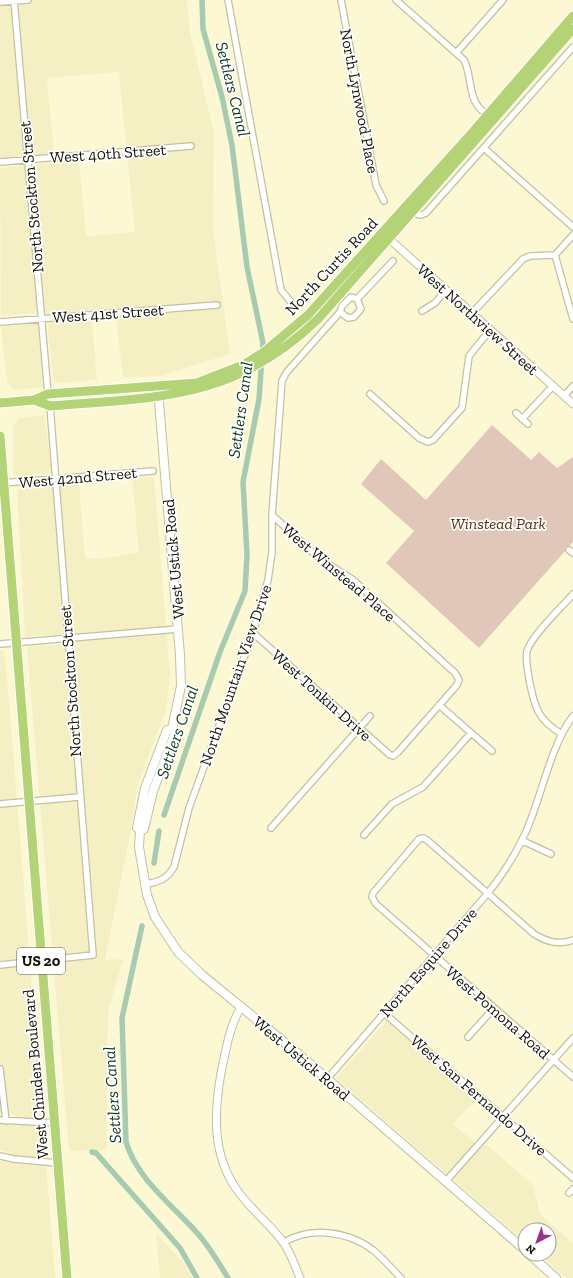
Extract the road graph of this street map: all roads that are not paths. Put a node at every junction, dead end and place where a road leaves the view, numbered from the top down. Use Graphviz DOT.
graph roads {
  1 [pos="28,0"];
  2 [pos="228,0"];
  3 [pos="341,0"];
  4 [pos="396,0"];
  5 [pos="503,0"];
  6 [pos="14,1"];
  7 [pos="0,2"];
  8 [pos="573,16"];
  9 [pos="573,29"];
  10 [pos="572,51"];
  11 [pos="456,53"];
  12 [pos="487,115"];
  13 [pos="191,146"];
  14 [pos="484,148"];
  15 [pos="28,159"];
  16 [pos="0,162"];
  17 [pos="384,201"];
  18 [pos="412,213"];
  19 [pos="573,227"];
  20 [pos="573,235"];
  21 [pos="386,236"];
  22 [pos="554,255"];
  23 [pos="393,261"];
  24 [pos="446,290"];
  25 [pos="357,299"];
  26 [pos="291,302"];
  27 [pos="217,305"];
  28 [pos="422,311"];
  29 [pos="340,312"];
  30 [pos="472,313"];
  31 [pos="41,318"];
  32 [pos="573,319"];
  33 [pos="0,322"];
  34 [pos="490,330"];
  35 [pos="553,386"];
  36 [pos="573,386"];
  37 [pos="158,392"];
  38 [pos="48,394"];
  39 [pos="370,394"];
  40 [pos="564,396"];
  41 [pos="34,400"];
  42 [pos="0,403"];
  43 [pos="573,404"];
  44 [pos="50,406"];
  45 [pos="516,413"];
  46 [pos="522,419"];
  47 [pos="528,424"];
  48 [pos="0,436"];
  49 [pos="153,471"];
  50 [pos="56,479"];
  51 [pos="1,483"];
  52 [pos="272,515"];
  53 [pos="573,594"];
  54 [pos="178,629"];
  55 [pos="253,633"];
  56 [pos="67,639"];
  57 [pos="15,643"];
  58 [pos="0,644"];
  59 [pos="440,705"];
  60 [pos="370,716"];
  61 [pos="573,716"];
  62 [pos="359,728"];
  63 [pos="470,732"];
  64 [pos="562,734"];
  65 [pos="492,751"];
  66 [pos="79,797"];
  67 [pos="28,802"];
  68 [pos="0,804"];
  69 [pos="271,828"];
  70 [pos="364,835"];
  71 [pos="523,841"];
  72 [pos="552,854"];
  73 [pos="146,884"];
  74 [pos="488,893"];
  75 [pos="573,940"];
  76 [pos="434,955"];
  77 [pos="41,961"];
  78 [pos="0,965"];
  79 [pos="241,1007"];
  80 [pos="494,1008"];
  81 [pos="384,1013"];
  82 [pos="468,1037"];
  83 [pos="573,1038"];
  84 [pos="554,1060"];
  85 [pos="0,1069"];
  86 [pos="573,1077"];
  87 [pos="328,1078"];
  88 [pos="503,1115"];
  89 [pos="3,1121"];
  90 [pos="54,1123"];
  91 [pos="0,1156"];
  92 [pos="57,1163"];
  93 [pos="573,1178"];
  94 [pos="446,1181"];
  95 [pos="573,1188"];
  96 [pos="569,1193"];
  97 [pos="283,1242"];
  98 [pos="517,1243"];
  99 [pos="538,1262"];
  100 [pos="67,1278"];
  101 [pos="300,1278"];
  102 [pos="401,1278"];
  103 [pos="556,1278"];
  1 -- 6 [label="street"];
  2 -- 26 [label="street"];
  3 -- 17 [label="street, North Lynwood Place"];
  4 -- 11 [label="street"];
  5 -- 11 [label="street"];
  6 -- 7 [label="street"];
  6 -- 15 [label="street, North Stockton Street"];
  8 -- 12 [label="main road, North Curtis Road"];
  9 -- 18 [label="main road, North Curtis Road"];
  10 -- 14 [label="street"];
  11 -- 12 [label="street"];
  12 -- 21 [label="main road, North Curtis Road"];
  13 -- 15 [label="street, West 40th Street"];
  14 -- 18 [label="street"];
  14 -- 19 [label="street"];
  15 -- 16 [label="street, West 40th Street"];
  15 -- 31 [label="street, North Stockton Street"];
  18 -- 21 [label="main road, North Curtis Road"];
  20 -- 22 [label="street"];
  21 -- 24 [label="street, West Northview Street"];
  21 -- 37 [label="main road, North Curtis Road"];
  22 -- 30 [label="street"];
  22 -- 32 [label="street"];
  23 -- 25 [label="street"];
  24 -- 28 [label="street"];
  24 -- 30 [label="street, West Northview Street"];
  25 -- 29 [label="street"];
  25 -- 29 [label="street"];
  27 -- 31 [label="street, West 41st Street"];
  29 -- 52 [label="street, North Mountain View Drive"];
  30 -- 34 [label="street, West Northview Street"];
  31 -- 33 [label="street, West 41st Street"];
  31 -- 38 [label="street, North Stockton Street"];
  34 -- 35 [label="street, West Northview Street"];
  34 -- 39 [label="street"];
  35 -- 40 [label="street, West Northview Street"];
  35 -- 46 [label="street"];
  36 -- 40 [label="street"];
  37 -- 38 [label="main road, North Curtis Road"];
  37 -- 44 [label="main road, North Curtis Road"];
  37 -- 54 [label="main road, West Ustick Road"];
  38 -- 41 [label="main road, North Curtis Road"];
  40 -- 43 [label="street, West Northview Street"];
  41 -- 42 [label="main road, North Curtis Road"];
  41 -- 44 [label="main road, North Curtis Road"];
  44 -- 50 [label="street, North Stockton Street"];
  45 -- 46 [label="street"];
  46 -- 47 [label="street"];
  48 -- 51 [label="main road, West Chinden Boulevard / US 20"];
  49 -- 50 [label="street, West 42nd Street"];
  50 -- 51 [label="street, West 42nd Street"];
  50 -- 56 [label="street, North Stockton Street"];
  51 -- 57 [label="main road, West Chinden Boulevard / US 20"];
  52 -- 55 [label="street, North Mountain View Drive"];
  52 -- 59 [label="street, West Winstead Place"];
  53 -- 64 [label="street"];
  54 -- 56 [label="street"];
  54 -- 73 [label="main road, West Ustick Road"];
  55 -- 62 [label="street, West Tonkin Drive"];
  55 -- 73 [label="street, North Mountain View Drive"];
  56 -- 57 [label="street"];
  56 -- 66 [label="street, North Stockton Street"];
  57 -- 58 [label="street"];
  57 -- 67 [label="main road, West Chinden Boulevard / US 20"];
  59 -- 62 [label="street, West Tonkin Drive"];
  59 -- 63 [label="street"];
  60 -- 62 [label="street"];
  61 -- 64 [label="street, North Esquire Drive"];
  62 -- 69 [label="street"];
  63 -- 65 [label="street"];
  63 -- 70 [label="street"];
  64 -- 71 [label="street, North Esquire Drive"];
  66 -- 67 [label="street"];
  66 -- 77 [label="street, North Stockton Street"];
  67 -- 68 [label="street"];
  67 -- 77 [label="main road, West Chinden Boulevard / US 20"];
  71 -- 72 [label="street"];
  71 -- 74 [label="street, North Esquire Drive"];
  73 -- 79 [label="main road, West Ustick Road"];
  74 -- 75 [label="street"];
  74 -- 76 [label="street, North Esquire Drive"];
  74 -- 76 [label="street, West Pomona Road"];
  76 -- 80 [label="street, West Pomona Road"];
  76 -- 81 [label="street, North Esquire Drive"];
  77 -- 78 [label="street"];
  77 -- 90 [label="main road, West Chinden Boulevard / US 20"];
  79 -- 87 [label="main road, West Ustick Road"];
  79 -- 97 [label="street"];
  80 -- 82 [label="street"];
  80 -- 84 [label="street, West Pomona Road"];
  81 -- 87 [label="street, North Esquire Drive"];
  81 -- 88 [label="street, West San Fernando Drive"];
  83 -- 84 [label="street"];
  84 -- 86 [label="street, West Pomona Road"];
  84 -- 88 [label="street"];
  85 -- 89 [label="street"];
  87 -- 94 [label="main road, West Ustick Road"];
  88 -- 93 [label="street, West San Fernando Drive"];
  88 -- 94 [label="street"];
  89 -- 90 [label="street"];
  90 -- 92 [label="main road, West Chinden Boulevard / US 20"];
  91 -- 92 [label="street"];
  92 -- 100 [label="main road, West Chinden Boulevard / US 20"];
  94 -- 98 [label="main road, West Ustick Road"];
  95 -- 96 [label="street"];
  97 -- 101 [label="street"];
  97 -- 102 [label="street"];
  99 -- 103 [label="main road"];
}
